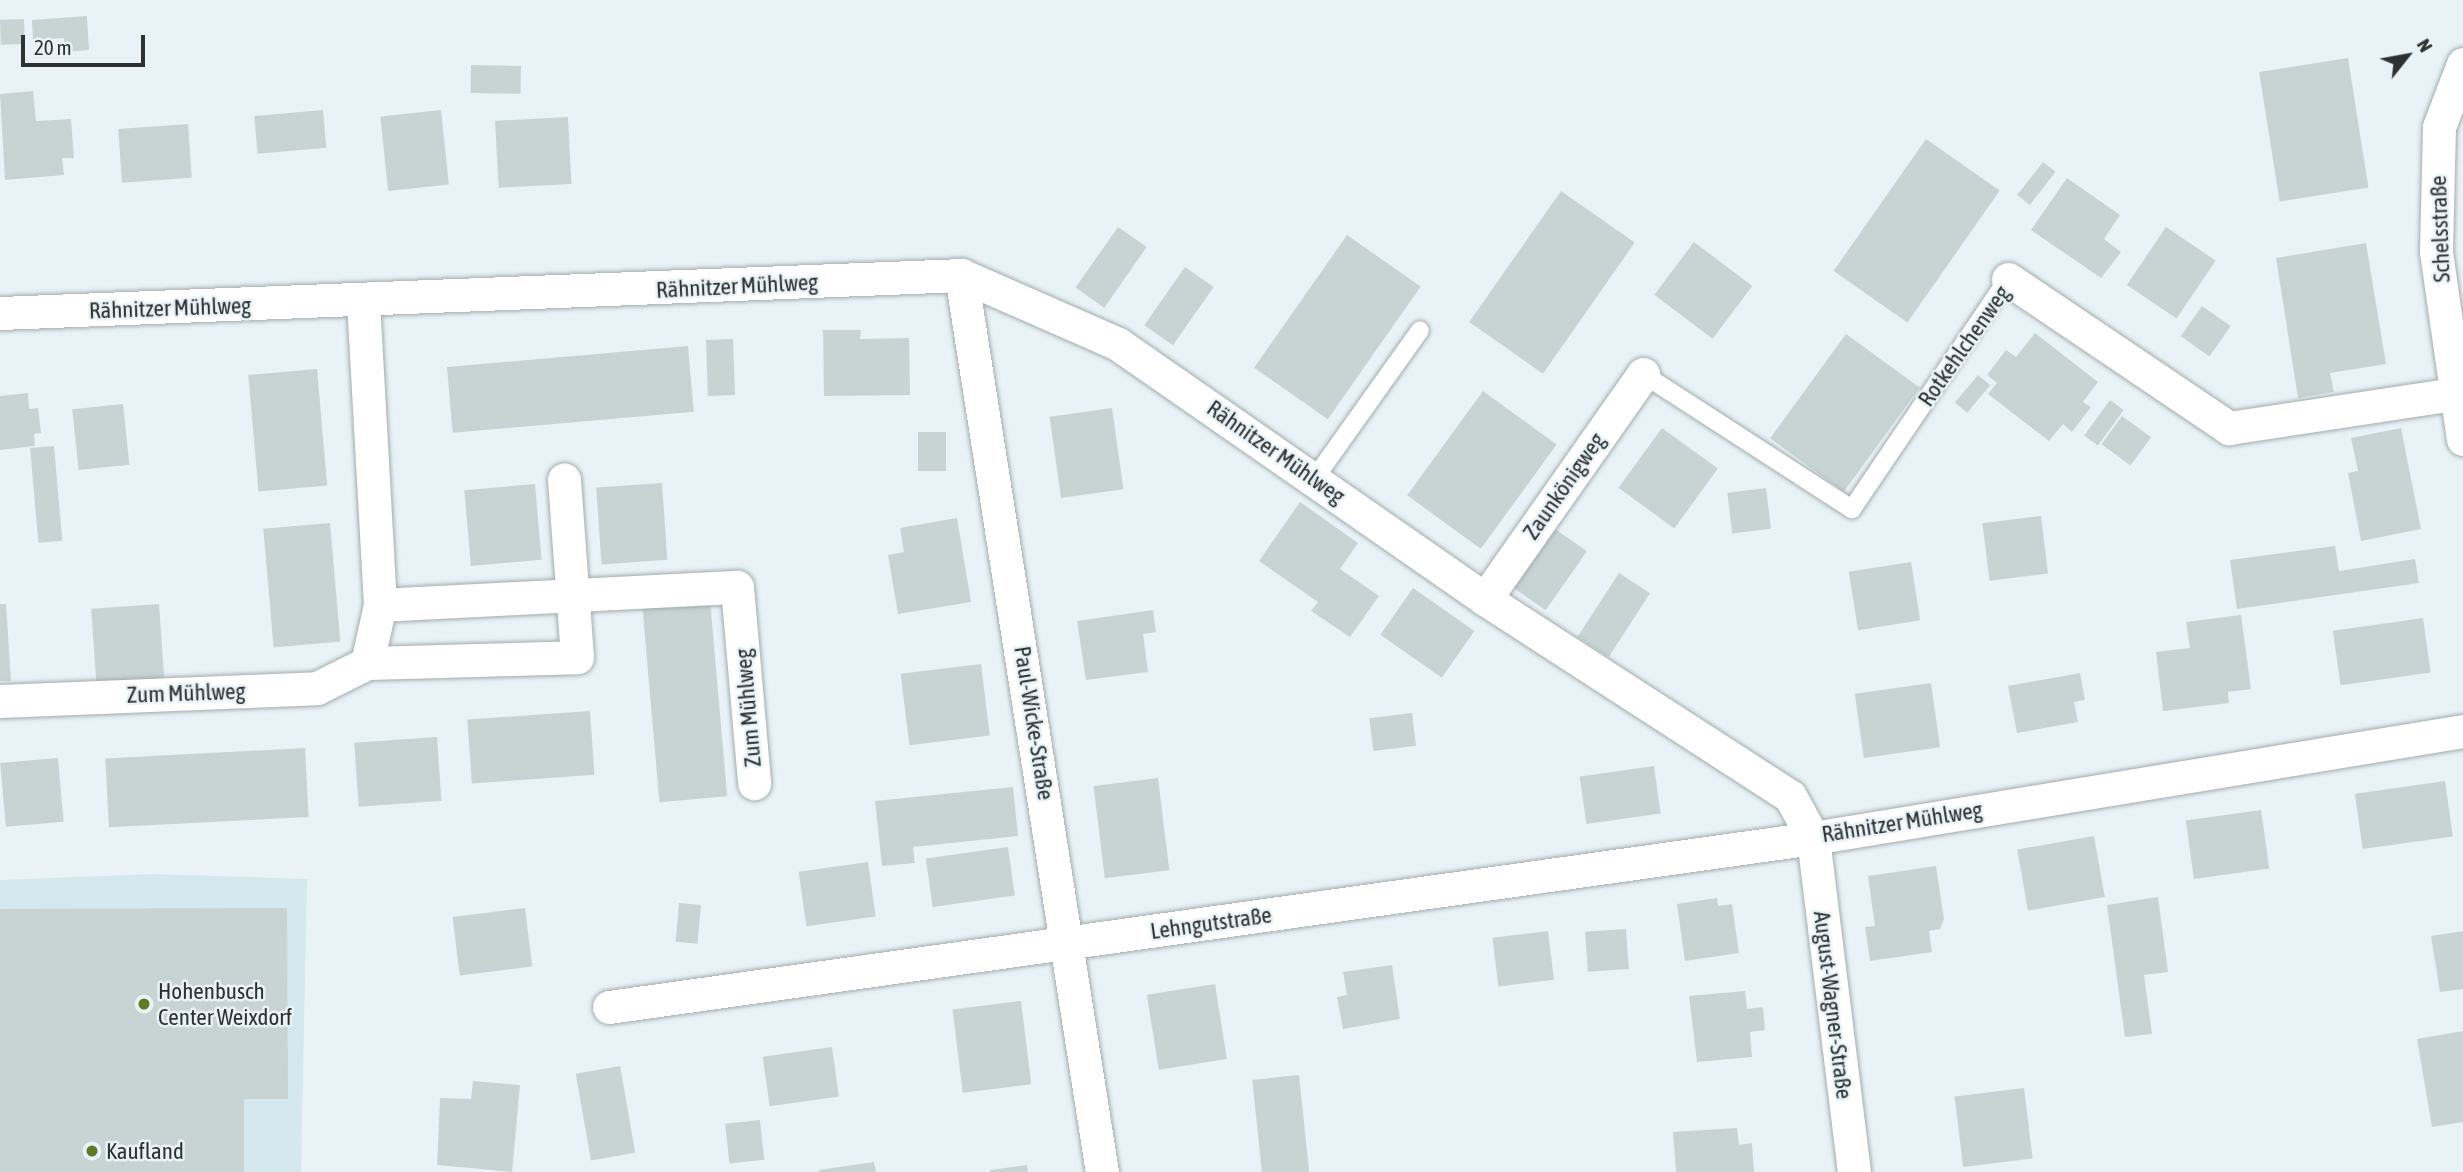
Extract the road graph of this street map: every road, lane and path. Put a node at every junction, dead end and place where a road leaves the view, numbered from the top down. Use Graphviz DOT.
graph roads {
  1 [pos="2463,64"];
  2 [pos="961,275"];
  3 [pos="2008,279"];
  4 [pos="363,302"];
  5 [pos="0,313"];
  6 [pos="1420,330"];
  7 [pos="1643,374"];
  8 [pos="2455,394"];
  9 [pos="2463,439"];
  10 [pos="1315,478"];
  11 [pos="564,479"];
  12 [pos="574,599"];
  13 [pos="1485,599"];
  14 [pos="380,605"];
  15 [pos="367,663"];
  16 [pos="0,701"];
  17 [pos="2463,731"];
  18 [pos="754,783"];
  19 [pos="1813,838"];
  20 [pos="1069,943"];
  21 [pos="609,1007"];
  22 [pos="1102,1172"];
  23 [pos="1854,1172"];
  1 -- 8 [label="street, Schelsstraße"];
  2 -- 4 [label="street, Rähnitzer Mühlweg"];
  2 -- 10 [label="street, Rähnitzer Mühlweg"];
  2 -- 20 [label="street, Paul-Wicke-Straße"];
  3 -- 7 [label="lane, Rotkehlchenweg"];
  3 -- 8 [label="street, Rotkehlchenweg"];
  4 -- 5 [label="street, Rähnitzer Mühlweg"];
  4 -- 14 [label="street"];
  6 -- 10 [label="lane"];
  7 -- 13 [label="street, Zaunkönigweg"];
  8 -- 9 [label="street, Schelsstraße"];
  10 -- 13 [label="street, Rähnitzer Mühlweg"];
  11 -- 12 [label="street, Zum Mühlweg"];
  12 -- 14 [label="street, Zum Mühlweg"];
  12 -- 15 [label="street, Zum Mühlweg"];
  12 -- 18 [label="street, Zum Mühlweg"];
  13 -- 19 [label="street, Rähnitzer Mühlweg"];
  14 -- 15 [label="street"];
  15 -- 16 [label="street, Zum Mühlweg"];
  17 -- 19 [label="street, Rähnitzer Mühlweg"];
  19 -- 20 [label="street, Lehngutstraße"];
  19 -- 23 [label="street, August-Wagner-Straße"];
  20 -- 21 [label="street, Lehngutstraße"];
  20 -- 22 [label="street, Paul-Wicke-Straße"];
}
